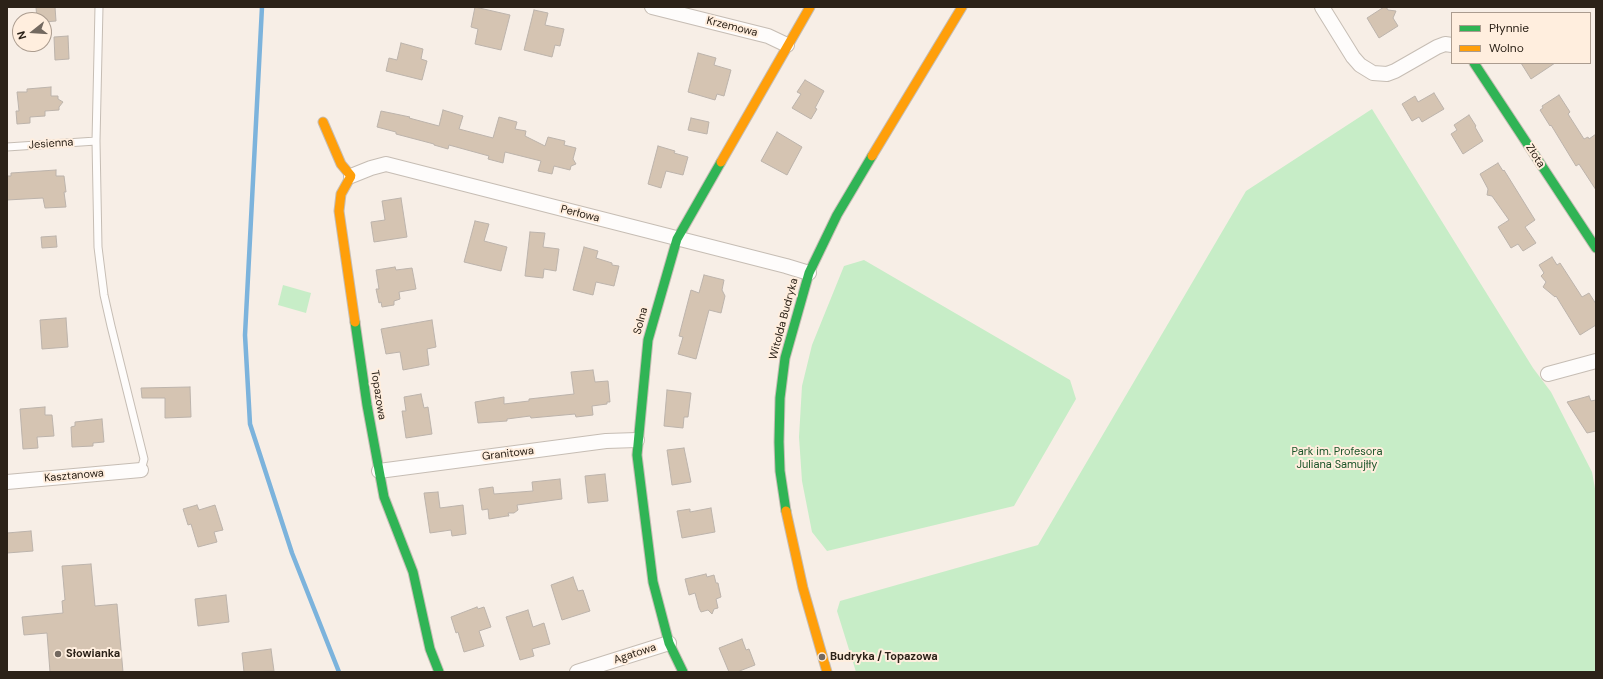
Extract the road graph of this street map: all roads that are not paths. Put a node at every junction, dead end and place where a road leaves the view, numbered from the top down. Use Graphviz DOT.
graph roads {
  1 [pos="100,7"];
  2 [pos="652,7"];
  3 [pos="810,7"];
  4 [pos="962,7"];
  5 [pos="1322,7"];
  6 [pos="787,45"];
  7 [pos="1451,45"];
  8 [pos="1475,64"];
  9 [pos="323,122"];
  10 [pos="96,141"];
  11 [pos="7,147"];
  12 [pos="351,176"];
  13 [pos="677,238"];
  14 [pos="1596,248"];
  15 [pos="809,273"];
  16 [pos="1596,361"];
  17 [pos="1548,374"];
  18 [pos="637,440"];
  19 [pos="141,470"];
  20 [pos="379,471"];
  21 [pos="7,482"];
  22 [pos="669,643"];
  23 [pos="439,672"];
  24 [pos="577,672"];
  25 [pos="683,672"];
  26 [pos="827,672"];
  1 -- 10 [label="lane"];
  2 -- 6 [label="street, Krzemowa"];
  3 -- 6 [label="street, Solna"];
  4 -- 15 [label="street, Witolda Budryka"];
  5 -- 7 [label="street"];
  6 -- 13 [label="street, Solna"];
  8 -- 14 [label="street, Złota"];
  9 -- 12 [label="street"];
  10 -- 11 [label="lane, Jesienna"];
  10 -- 19 [label="lane"];
  12 -- 13 [label="street, Perłowa"];
  12 -- 20 [label="street, Topazowa"];
  13 -- 15 [label="street, Perłowa"];
  13 -- 18 [label="street, Solna"];
  15 -- 26 [label="street, Witolda Budryka"];
  16 -- 17 [label="street"];
  18 -- 20 [label="street, Granitowa"];
  18 -- 22 [label="street, Solna"];
  19 -- 21 [label="street, Kasztanowa"];
  20 -- 23 [label="street, Topazowa"];
  22 -- 24 [label="street, Agatowa"];
  22 -- 25 [label="street, Solna"];
}
